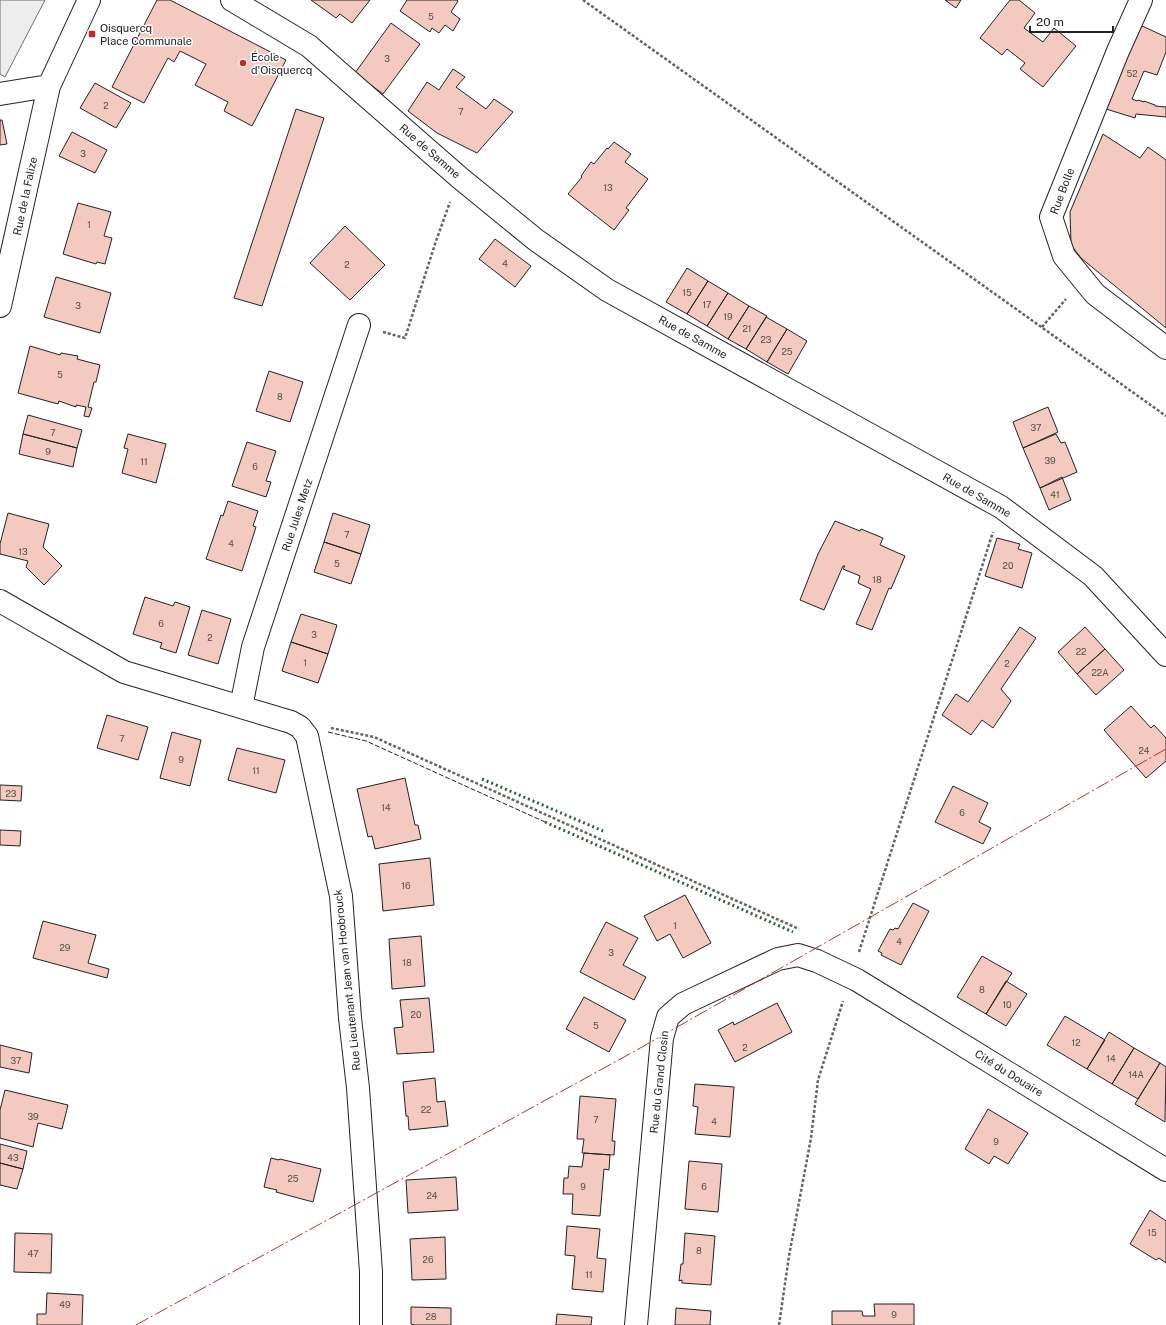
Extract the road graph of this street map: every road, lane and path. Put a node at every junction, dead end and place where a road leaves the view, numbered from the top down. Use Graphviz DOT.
graph roads {
  1 [pos="89,0"];
  2 [pos="232,0"];
  3 [pos="583,0"];
  4 [pos="1141,0"];
  5 [pos="49,86"];
  6 [pos="0,94"];
  7 [pos="460,178"];
  8 [pos="1083,280"];
  9 [pos="0,306"];
  10 [pos="359,325"];
  11 [pos="1042,327"];
  12 [pos="1166,348"];
  13 [pos="1166,416"];
  14 [pos="1001,507"];
  15 [pos="0,601"];
  16 [pos="1166,655"];
  17 [pos="241,707"];
  18 [pos="300,727"];
  19 [pos="798,955"];
  20 [pos="850,978"];
  21 [pos="1166,1170"];
  22 [pos="371,1325"];
  23 [pos="636,1325"];
  24 [pos="779,1325"];
  1 -- 5 [label="street, Rue de la Falize"];
  2 -- 7 [label="street, Rue de Samme"];
  3 -- 11 [label="path"];
  4 -- 8 [label="street, Rue Bolle"];
  5 -- 6 [label="street"];
  5 -- 9 [label="street, Rue de la Falize"];
  7 -- 10 [label="path"];
  7 -- 14 [label="street, Rue de Samme"];
  8 -- 11 [label="path"];
  8 -- 12 [label="street, Rue Bolle"];
  10 -- 17 [label="street, Rue Jules Metz"];
  11 -- 13 [label="path"];
  14 -- 16 [label="street, Rue de Samme"];
  14 -- 20 [label="path"];
  15 -- 17 [label="street"];
  17 -- 18 [label="street"];
  18 -- 19 [label="path"];
  18 -- 22 [label="street, Rue Lieutenant Jean van Hoobrouck"];
  19 -- 20 [label="street, Rue du Grand Closin"];
  19 -- 23 [label="street, Rue du Grand Closin"];
  20 -- 21 [label="street, Cité du Douaire"];
  20 -- 24 [label="path"];
}
